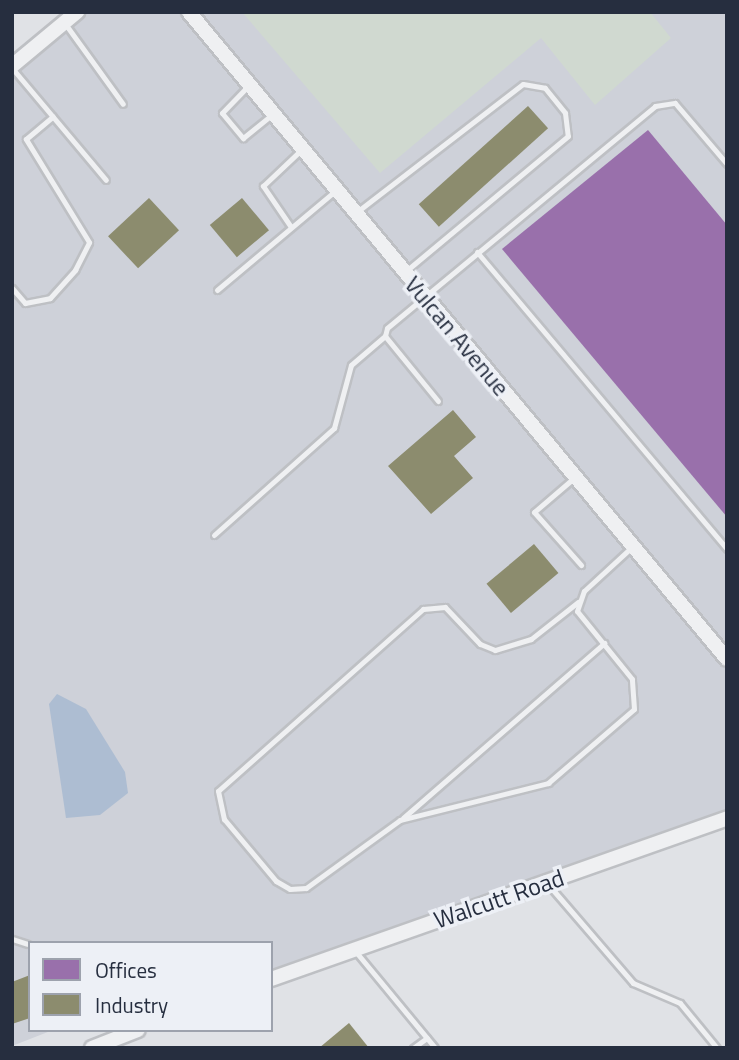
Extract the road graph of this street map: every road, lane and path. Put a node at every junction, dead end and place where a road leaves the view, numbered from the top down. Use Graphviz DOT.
graph roads {
  1 [pos="77,12"];
  2 [pos="189,12"];
  3 [pos="64,23"];
  4 [pos="12,67"];
  5 [pos="249,85"];
  6 [pos="123,104"];
  7 [pos="273,114"];
  8 [pos="53,116"];
  9 [pos="302,149"];
  10 [pos="727,164"];
  11 [pos="106,180"];
  12 [pos="336,190"];
  13 [pos="356,213"];
  14 [pos="291,227"];
  15 [pos="477,252"];
  16 [pos="404,272"];
  17 [pos="12,288"];
  18 [pos="217,289"];
  19 [pos="424,296"];
  20 [pos="384,335"];
  21 [pos="438,401"];
  22 [pos="575,477"];
  23 [pos="214,536"];
  24 [pos="633,546"];
  25 [pos="727,549"];
  26 [pos="581,565"];
  27 [pos="578,602"];
  28 [pos="604,643"];
  29 [pos="727,659"];
  30 [pos="727,818"];
  31 [pos="400,820"];
  32 [pos="547,883"];
  33 [pos="12,939"];
  34 [pos="27,944"];
  35 [pos="354,950"];
  36 [pos="273,978"];
  37 [pos="133,1032"];
  38 [pos="426,1038"];
  39 [pos="92,1048"];
  40 [pos="413,1048"];
  41 [pos="435,1048"];
  42 [pos="718,1048"];
  1 -- 3 [label="street"];
  2 -- 5 [label="street, Vulcan Avenue"];
  3 -- 4 [label="street"];
  3 -- 6 [label="lane"];
  4 -- 8 [label="lane"];
  5 -- 7 [label="street, Vulcan Avenue"];
  5 -- 7 [label="lane"];
  7 -- 9 [label="street, Vulcan Avenue"];
  8 -- 11 [label="lane"];
  8 -- 17 [label="lane"];
  9 -- 12 [label="street, Vulcan Avenue"];
  9 -- 14 [label="lane"];
  10 -- 15 [label="lane"];
  12 -- 13 [label="street, Vulcan Avenue"];
  12 -- 14 [label="lane"];
  13 -- 16 [label="street, Vulcan Avenue"];
  13 -- 16 [label="lane"];
  14 -- 18 [label="lane"];
  15 -- 19 [label="lane"];
  15 -- 25 [label="lane"];
  16 -- 19 [label="street, Vulcan Avenue"];
  19 -- 20 [label="lane"];
  19 -- 22 [label="street, Vulcan Avenue"];
  20 -- 21 [label="lane"];
  20 -- 23 [label="lane"];
  22 -- 24 [label="street, Vulcan Avenue"];
  22 -- 26 [label="lane"];
  24 -- 27 [label="lane"];
  24 -- 29 [label="street, Vulcan Avenue"];
  27 -- 28 [label="lane"];
  27 -- 31 [label="lane"];
  28 -- 31 [label="lane"];
  28 -- 31 [label="lane"];
  30 -- 32 [label="street, Walcutt Road"];
  32 -- 35 [label="street, Walcutt Road"];
  32 -- 42 [label="lane"];
  33 -- 34 [label="lane"];
  35 -- 36 [label="street, Walcutt Road"];
  35 -- 38 [label="lane"];
  37 -- 39 [label="street"];
  38 -- 40 [label="lane"];
  38 -- 41 [label="lane"];
}
